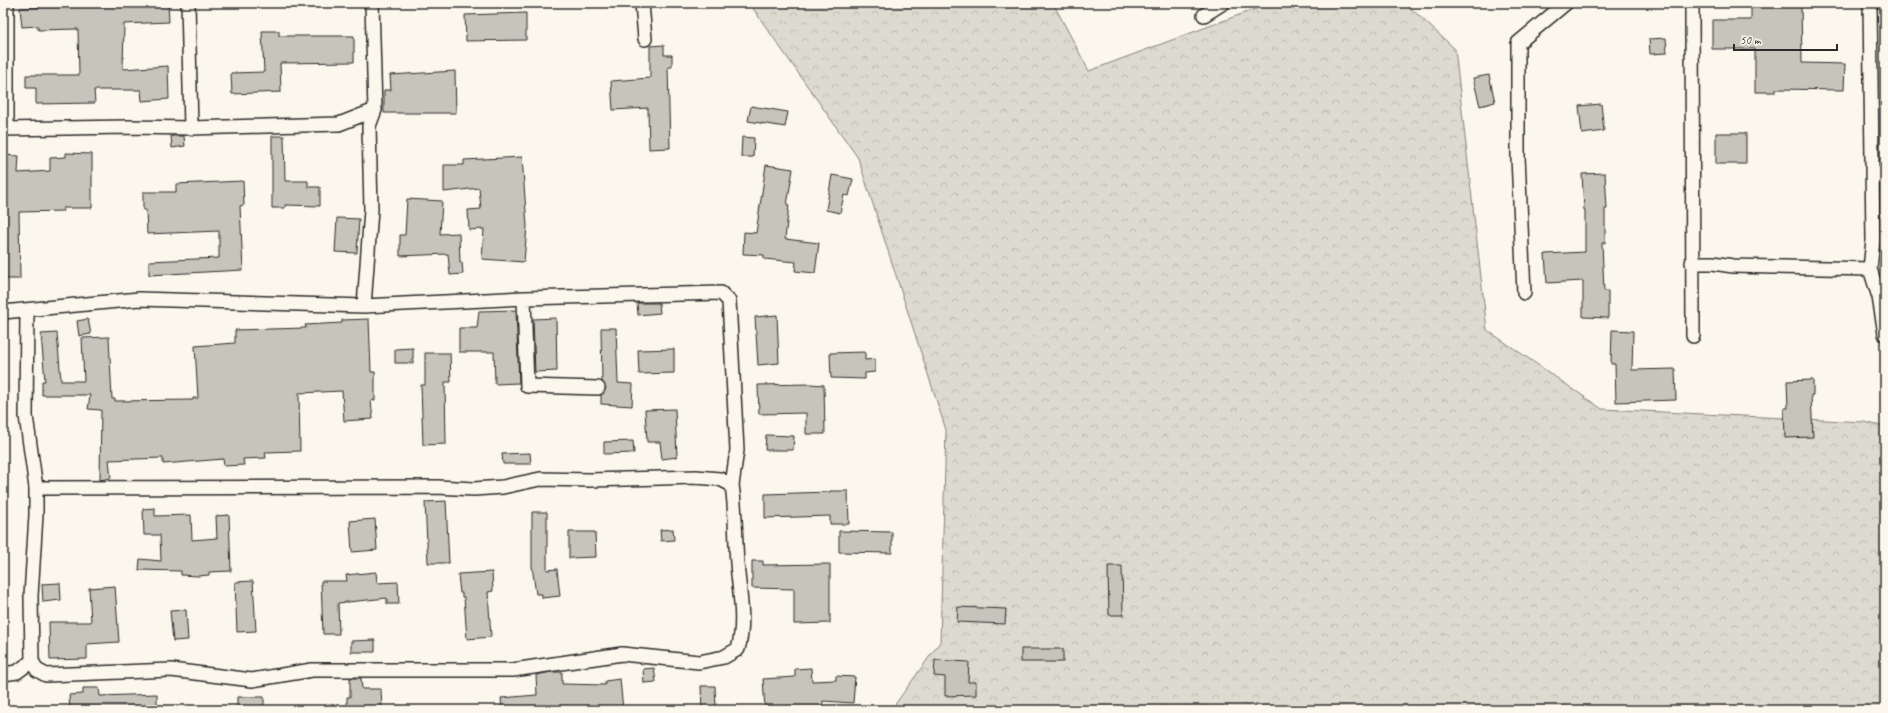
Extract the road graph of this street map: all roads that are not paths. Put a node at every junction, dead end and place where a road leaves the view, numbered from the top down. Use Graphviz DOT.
graph roads {
  1 [pos="7,3"];
  2 [pos="188,3"];
  3 [pos="372,3"];
  4 [pos="642,3"];
  5 [pos="1223,3"];
  6 [pos="1692,3"];
  7 [pos="1870,3"];
  8 [pos="1562,4"];
  9 [pos="1204,15"];
  10 [pos="645,39"];
  11 [pos="375,110"];
  12 [pos="191,128"];
  13 [pos="5,129"];
  14 [pos="1879,174"];
  15 [pos="1692,263"];
  16 [pos="1870,270"];
  17 [pos="1524,293"];
  18 [pos="524,298"];
  19 [pos="364,306"];
  20 [pos="27,311"];
  21 [pos="3,312"];
  22 [pos="1885,334"];
  23 [pos="1693,336"];
  24 [pos="598,388"];
  25 [pos="732,485"];
  26 [pos="36,488"];
  27 [pos="32,662"];
  28 [pos="3,674"];
  1 -- 13 [label="street"];
  2 -- 12 [label="street"];
  3 -- 11 [label="street"];
  4 -- 10 [label="street"];
  5 -- 9 [label="street"];
  6 -- 15 [label="street"];
  7 -- 14 [label="street"];
  8 -- 17 [label="street"];
  11 -- 12 [label="street"];
  11 -- 19 [label="street"];
  12 -- 13 [label="street"];
  14 -- 16 [label="street"];
  15 -- 16 [label="street"];
  15 -- 23 [label="street"];
  16 -- 22 [label="street"];
  18 -- 19 [label="street"];
  18 -- 24 [label="street"];
  18 -- 25 [label="street"];
  19 -- 20 [label="street"];
  20 -- 21 [label="street"];
  20 -- 26 [label="street"];
  25 -- 26 [label="street"];
  25 -- 27 [label="street"];
  26 -- 27 [label="street"];
  27 -- 28 [label="street"];
}
